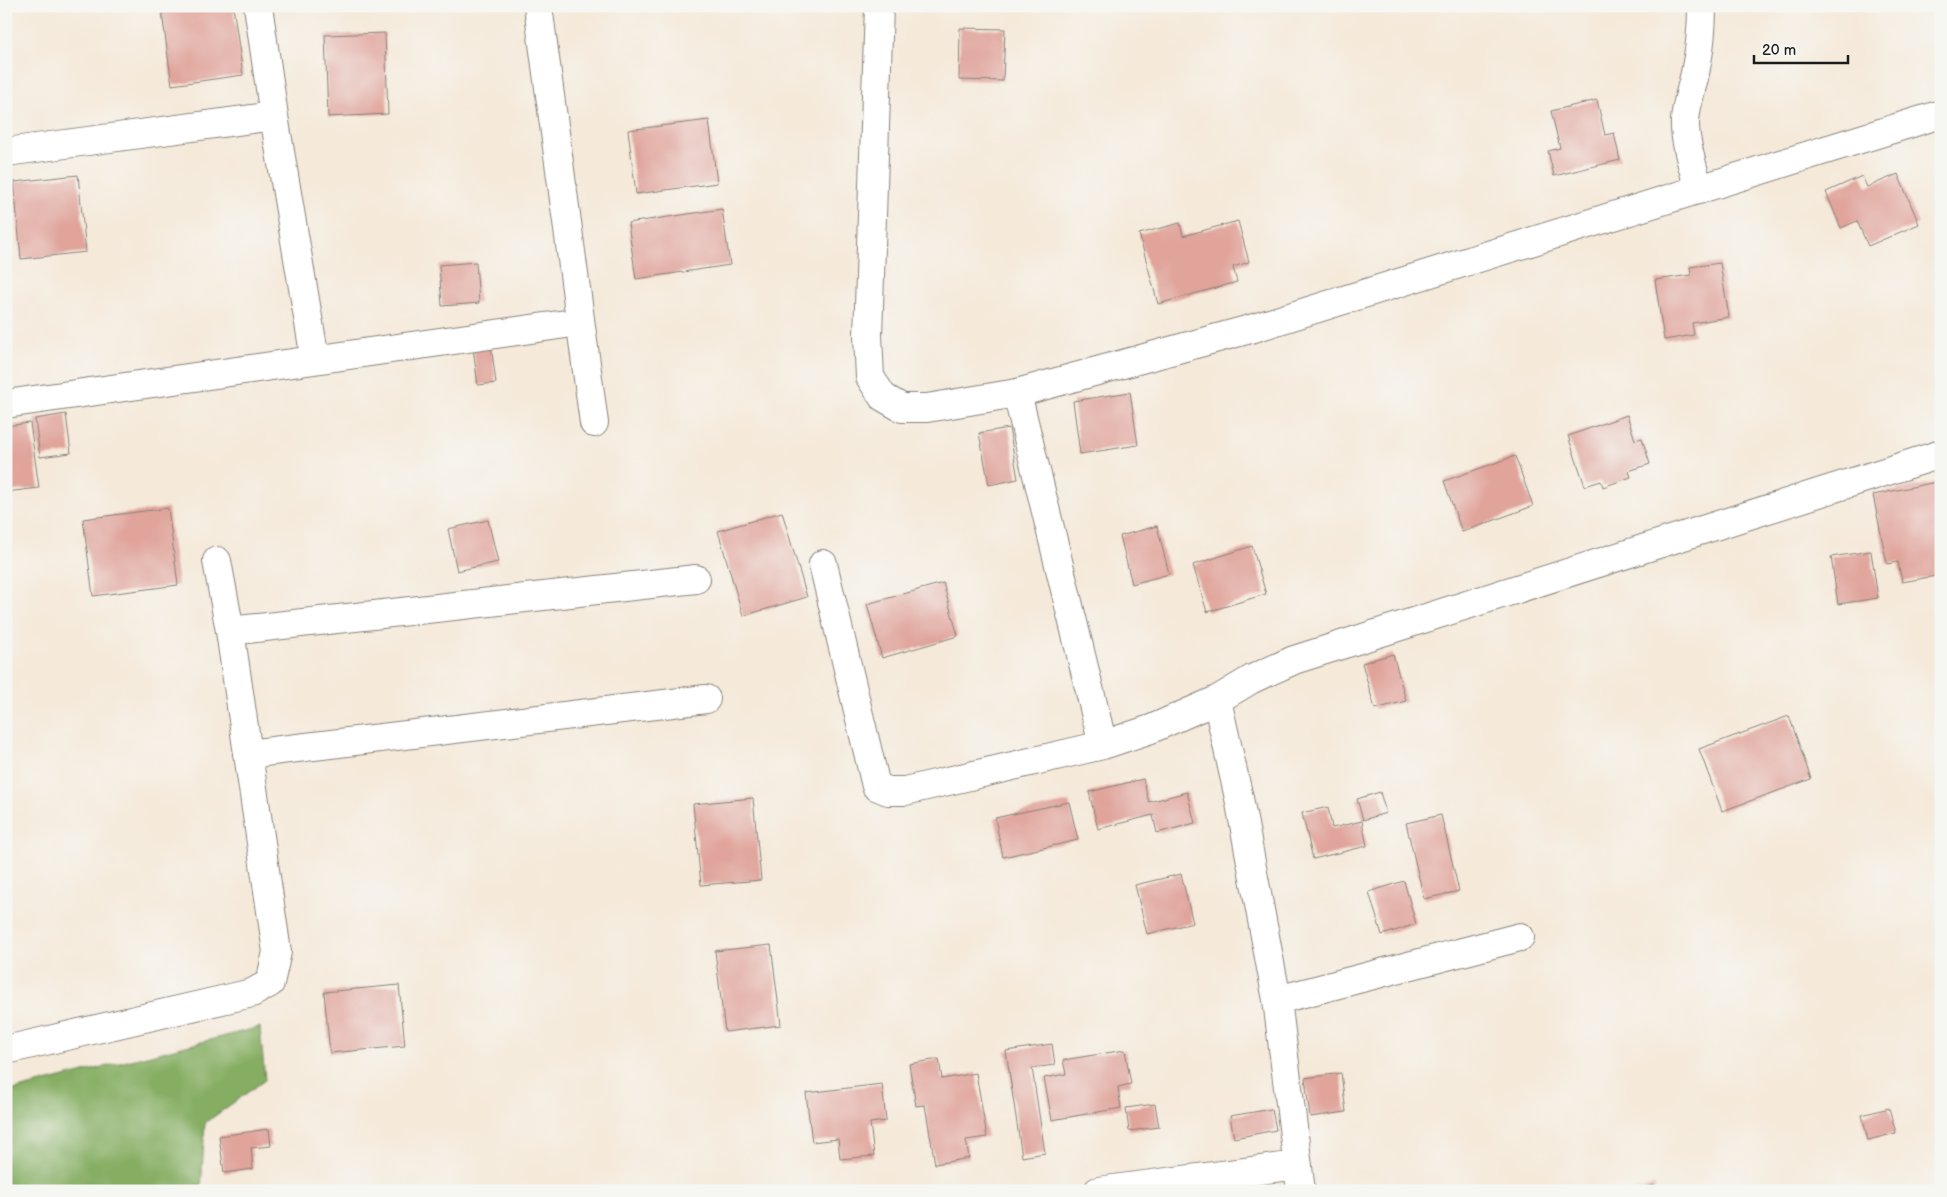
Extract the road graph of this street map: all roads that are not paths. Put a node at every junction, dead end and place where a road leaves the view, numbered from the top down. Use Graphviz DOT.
graph roads {
  1 [pos="258,6"];
  2 [pos="538,6"];
  3 [pos="880,6"];
  4 [pos="1702,6"];
  5 [pos="1941,114"];
  6 [pos="274,116"];
  7 [pos="6,152"];
  8 [pos="1699,190"];
  9 [pos="580,322"];
  10 [pos="315,359"];
  11 [pos="1017,393"];
  12 [pos="6,404"];
  13 [pos="594,423"];
  14 [pos="1941,454"];
  15 [pos="217,561"];
  16 [pos="823,564"];
  17 [pos="696,579"];
  18 [pos="230,631"];
  19 [pos="706,698"];
  20 [pos="1218,700"];
  21 [pos="1103,745"];
  22 [pos="247,754"];
  23 [pos="1520,937"];
  24 [pos="1277,1000"];
  25 [pos="6,1050"];
  26 [pos="1299,1178"];
  27 [pos="1098,1191"];
  1 -- 6 [label="street"];
  2 -- 9 [label="street"];
  3 -- 11 [label="street"];
  4 -- 8 [label="street"];
  5 -- 8 [label="street"];
  6 -- 7 [label="street"];
  6 -- 10 [label="street"];
  8 -- 11 [label="street"];
  9 -- 10 [label="street"];
  9 -- 13 [label="street"];
  10 -- 12 [label="street"];
  11 -- 21 [label="street"];
  14 -- 20 [label="street"];
  15 -- 18 [label="street"];
  16 -- 21 [label="street"];
  17 -- 18 [label="street"];
  18 -- 22 [label="street"];
  19 -- 22 [label="street"];
  20 -- 21 [label="street"];
  20 -- 24 [label="street"];
  22 -- 25 [label="street"];
  23 -- 24 [label="street"];
  24 -- 26 [label="street"];
  26 -- 27 [label="street"];
}
